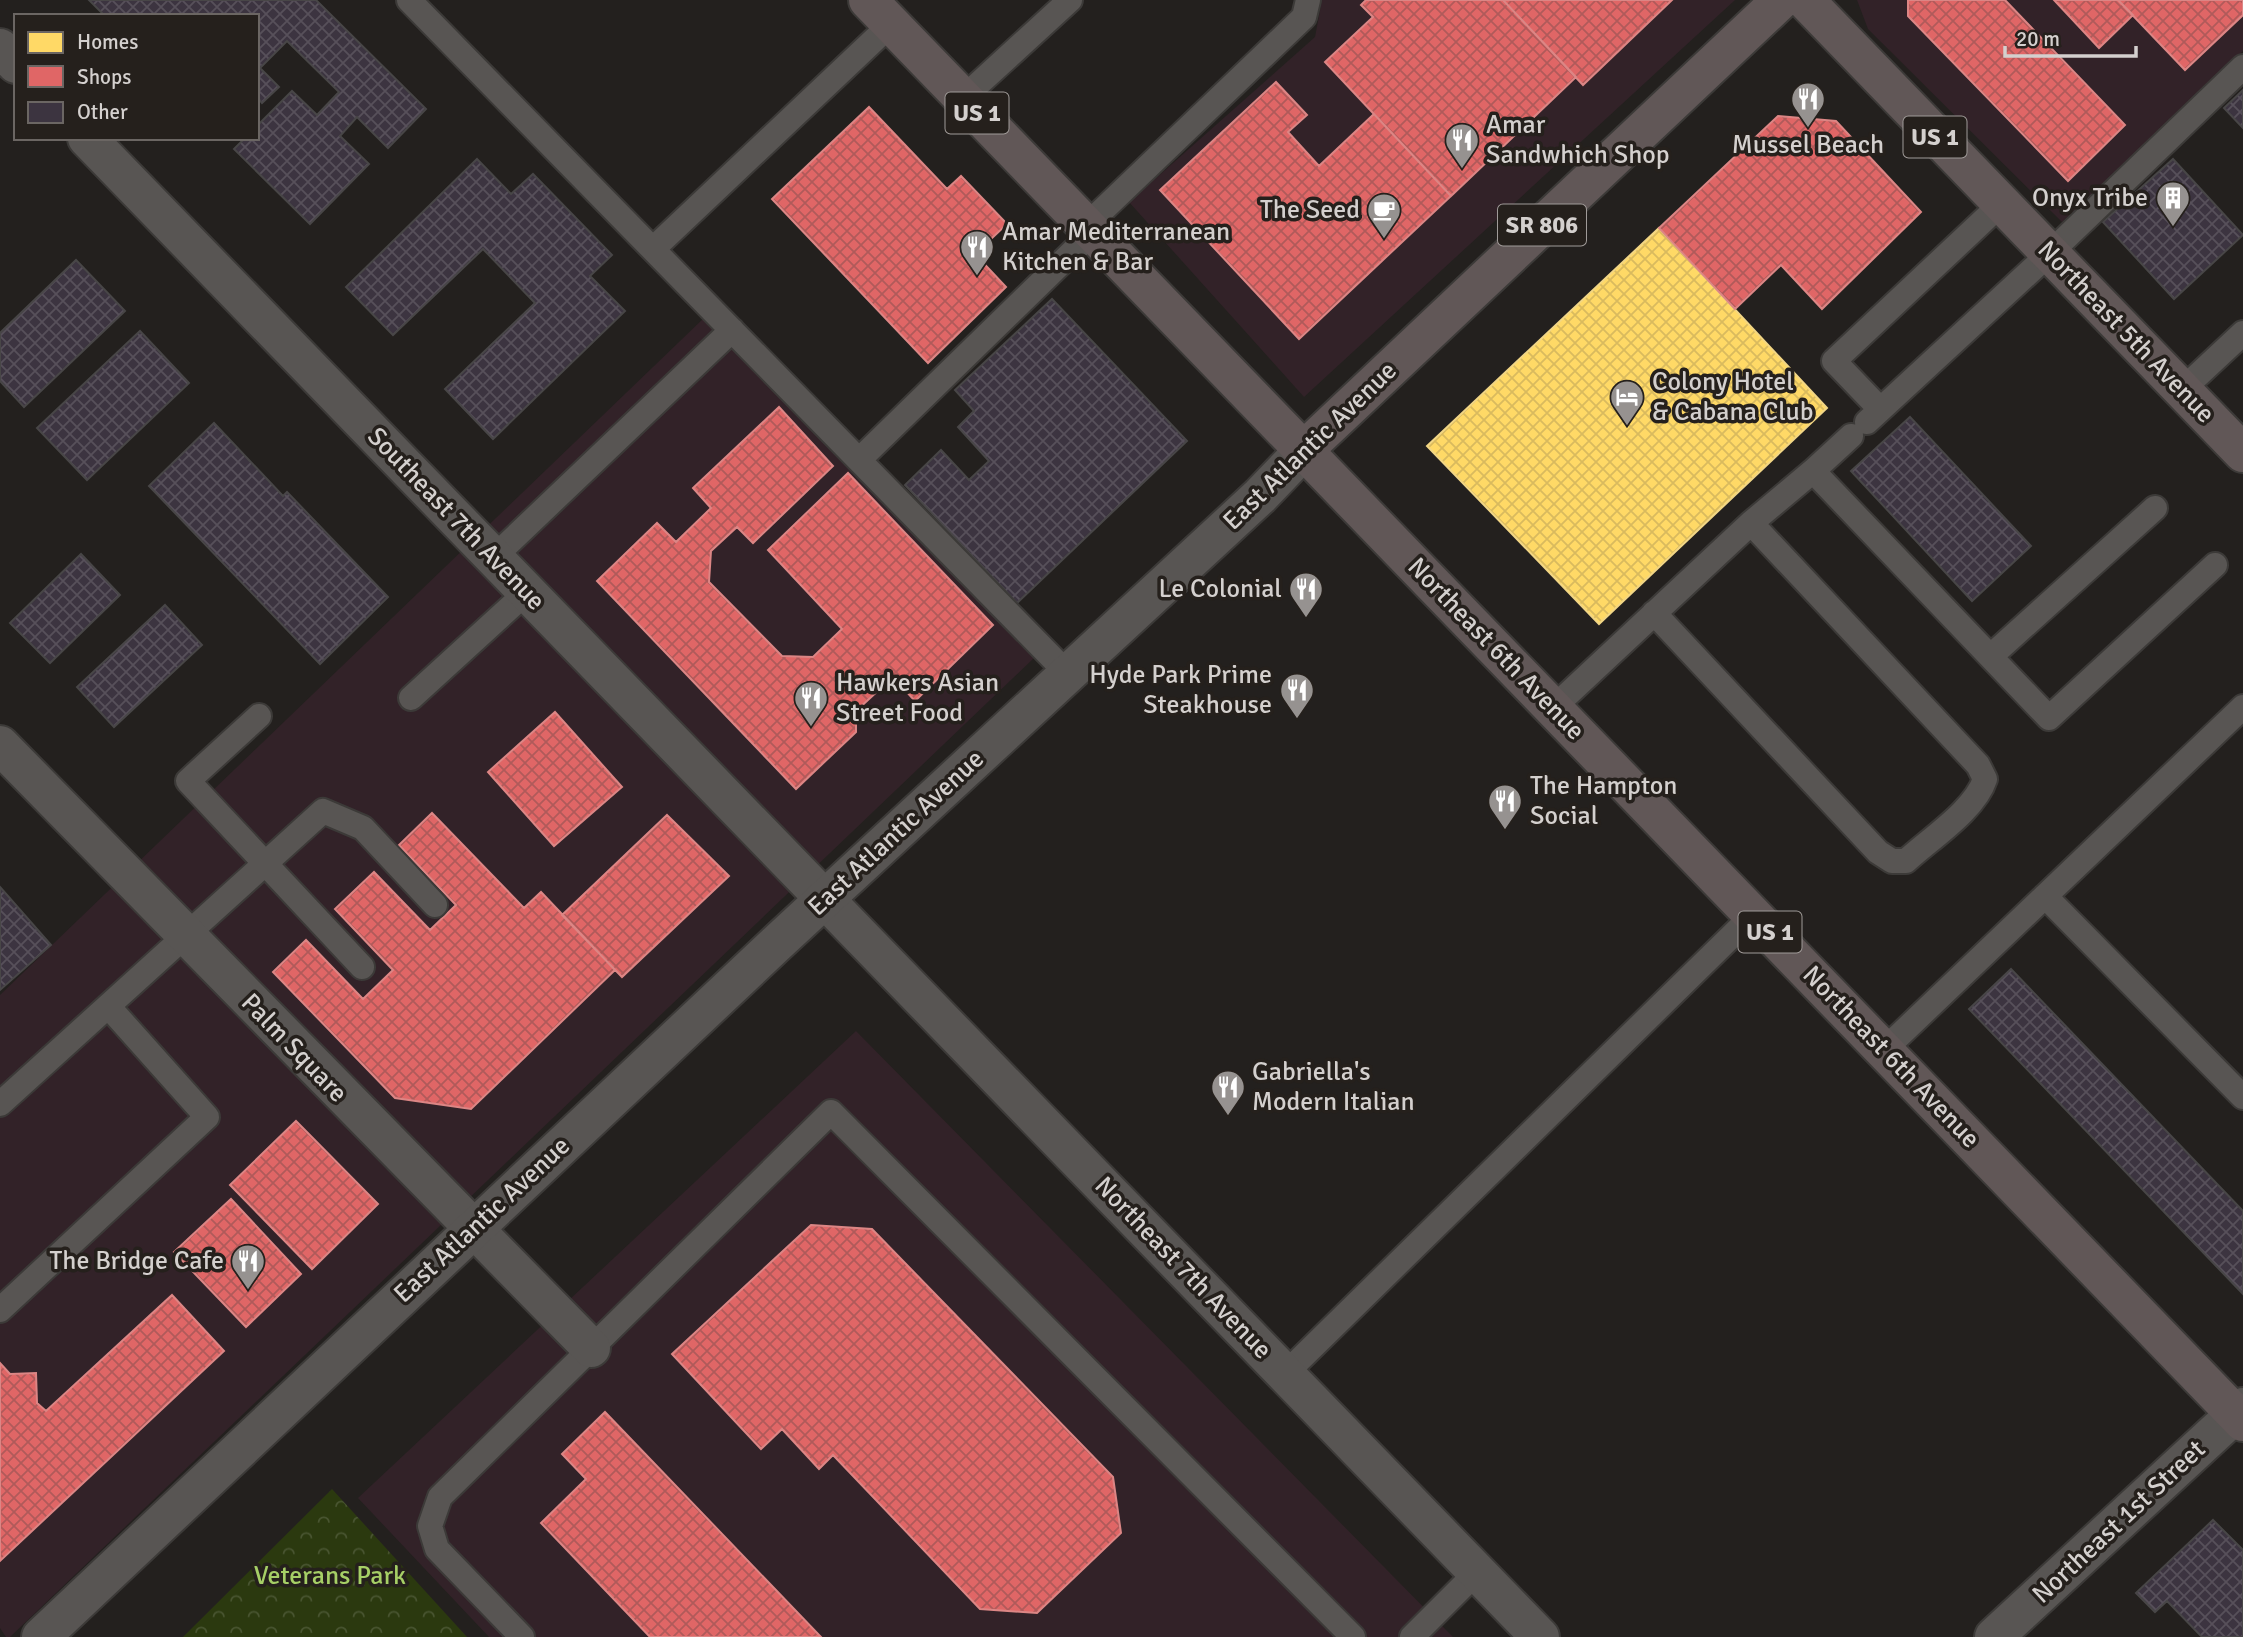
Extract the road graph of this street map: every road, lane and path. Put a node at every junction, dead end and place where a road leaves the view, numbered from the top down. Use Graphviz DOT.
graph roads {
  1 [pos="409,0"];
  2 [pos="1070,0"];
  3 [pos="1308,0"];
  4 [pos="1781,0"];
  5 [pos="1805,0"];
  6 [pos="880,12"];
  7 [pos="0,48"];
  8 [pos="14,62"];
  9 [pos="2243,67"];
  10 [pos="963,98"];
  11 [pos="90,140"];
  12 [pos="2001,204"];
  13 [pos="1090,229"];
  14 [pos="653,249"];
  15 [pos="2050,253"];
  16 [pos="732,330"];
  17 [pos="2243,332"];
  18 [pos="2182,390"];
  19 [pos="1866,422"];
  20 [pos="1304,450"];
  21 [pos="2243,453"];
  22 [pos="859,460"];
  23 [pos="1813,471"];
  24 [pos="2155,508"];
  25 [pos="1751,523"];
  26 [pos="494,557"];
  27 [pos="2216,565"];
  28 [pos="527,592"];
  29 [pos="1654,613"];
  30 [pos="1991,656"];
  31 [pos="1069,674"];
  32 [pos="411,698"];
  33 [pos="2243,707"];
  34 [pos="1553,708"];
  35 [pos="259,716"];
  36 [pos="0,745"];
  37 [pos="266,863"];
  38 [pos="2045,896"];
  39 [pos="825,899"];
  40 [pos="435,905"];
  41 [pos="1753,915"];
  42 [pos="185,936"];
  43 [pos="362,967"];
  44 [pos="108,1006"];
  45 [pos="1884,1050"];
  46 [pos="2243,1097"];
  47 [pos="0,1104"];
  48 [pos="473,1228"];
  49 [pos="0,1310"];
  50 [pos="591,1348"];
  51 [pos="1285,1374"];
  52 [pos="2240,1414"];
  53 [pos="1477,1572"];
  54 [pos="41,1637"];
  55 [pos="523,1637"];
  56 [pos="1353,1637"];
  57 [pos="1412,1637"];
  58 [pos="1540,1637"];
  59 [pos="1994,1637"];
  1 -- 14 [label="lane"];
  2 -- 10 [label="lane"];
  3 -- 13 [label="lane"];
  4 -- 20 [label="main road, East Atlantic Avenue / SR 806"];
  5 -- 12 [label="main road, Northeast 5th Avenue / US 1"];
  6 -- 10 [label="main road, US 1"];
  6 -- 14 [label="lane"];
  7 -- 8 [label="street"];
  9 -- 15 [label="lane"];
  10 -- 13 [label="main road, US 1"];
  11 -- 26 [label="street, Southeast 7th Avenue"];
  12 -- 15 [label="main road, Northeast 5th Avenue / US 1"];
  12 -- 19 [label="lane"];
  13 -- 20 [label="main road, US 1"];
  13 -- 22 [label="lane"];
  14 -- 16 [label="lane"];
  15 -- 18 [label="main road, Northeast 5th Avenue / US 1"];
  15 -- 19 [label="lane"];
  16 -- 22 [label="lane"];
  16 -- 26 [label="lane"];
  17 -- 18 [label="lane"];
  18 -- 21 [label="main road, Northeast 5th Avenue / US 1"];
  19 -- 23 [label="lane"];
  20 -- 31 [label="street, East Atlantic Avenue / SR 806"];
  20 -- 34 [label="main road, Northeast 6th Avenue / US 1"];
  22 -- 31 [label="lane"];
  23 -- 25 [label="lane"];
  23 -- 30 [label="lane"];
  24 -- 30 [label="lane"];
  25 -- 29 [label="lane"];
  25 -- 29 [label="lane"];
  26 -- 28 [label="street, Southeast 7th Avenue"];
  27 -- 30 [label="lane"];
  28 -- 32 [label="lane"];
  28 -- 39 [label="street, Southeast 7th Avenue"];
  29 -- 34 [label="lane"];
  31 -- 39 [label="street, East Atlantic Avenue / SR 806"];
  33 -- 38 [label="lane"];
  34 -- 41 [label="main road, Northeast 6th Avenue / US 1"];
  35 -- 37 [label="lane"];
  36 -- 42 [label="street, Palm Square"];
  37 -- 40 [label="lane"];
  37 -- 42 [label="lane"];
  37 -- 43 [label="lane"];
  38 -- 45 [label="lane"];
  38 -- 46 [label="lane"];
  39 -- 48 [label="street, East Atlantic Avenue / SR 806"];
  39 -- 51 [label="street, Northeast 7th Avenue"];
  41 -- 45 [label="main road, Northeast 6th Avenue / US 1"];
  41 -- 51 [label="lane"];
  42 -- 44 [label="lane"];
  42 -- 48 [label="street, Palm Square"];
  44 -- 47 [label="lane"];
  44 -- 49 [label="lane"];
  45 -- 52 [label="main road, Northeast 6th Avenue / US 1"];
  48 -- 50 [label="street, Palm Square"];
  48 -- 54 [label="street, East Atlantic Avenue / SR 806"];
  50 -- 55 [label="lane"];
  50 -- 56 [label="lane"];
  51 -- 53 [label="street, Northeast 7th Avenue"];
  52 -- 59 [label="street, Northeast 1st Street"];
  53 -- 57 [label="lane"];
  53 -- 58 [label="street, Northeast 7th Avenue"];
}
